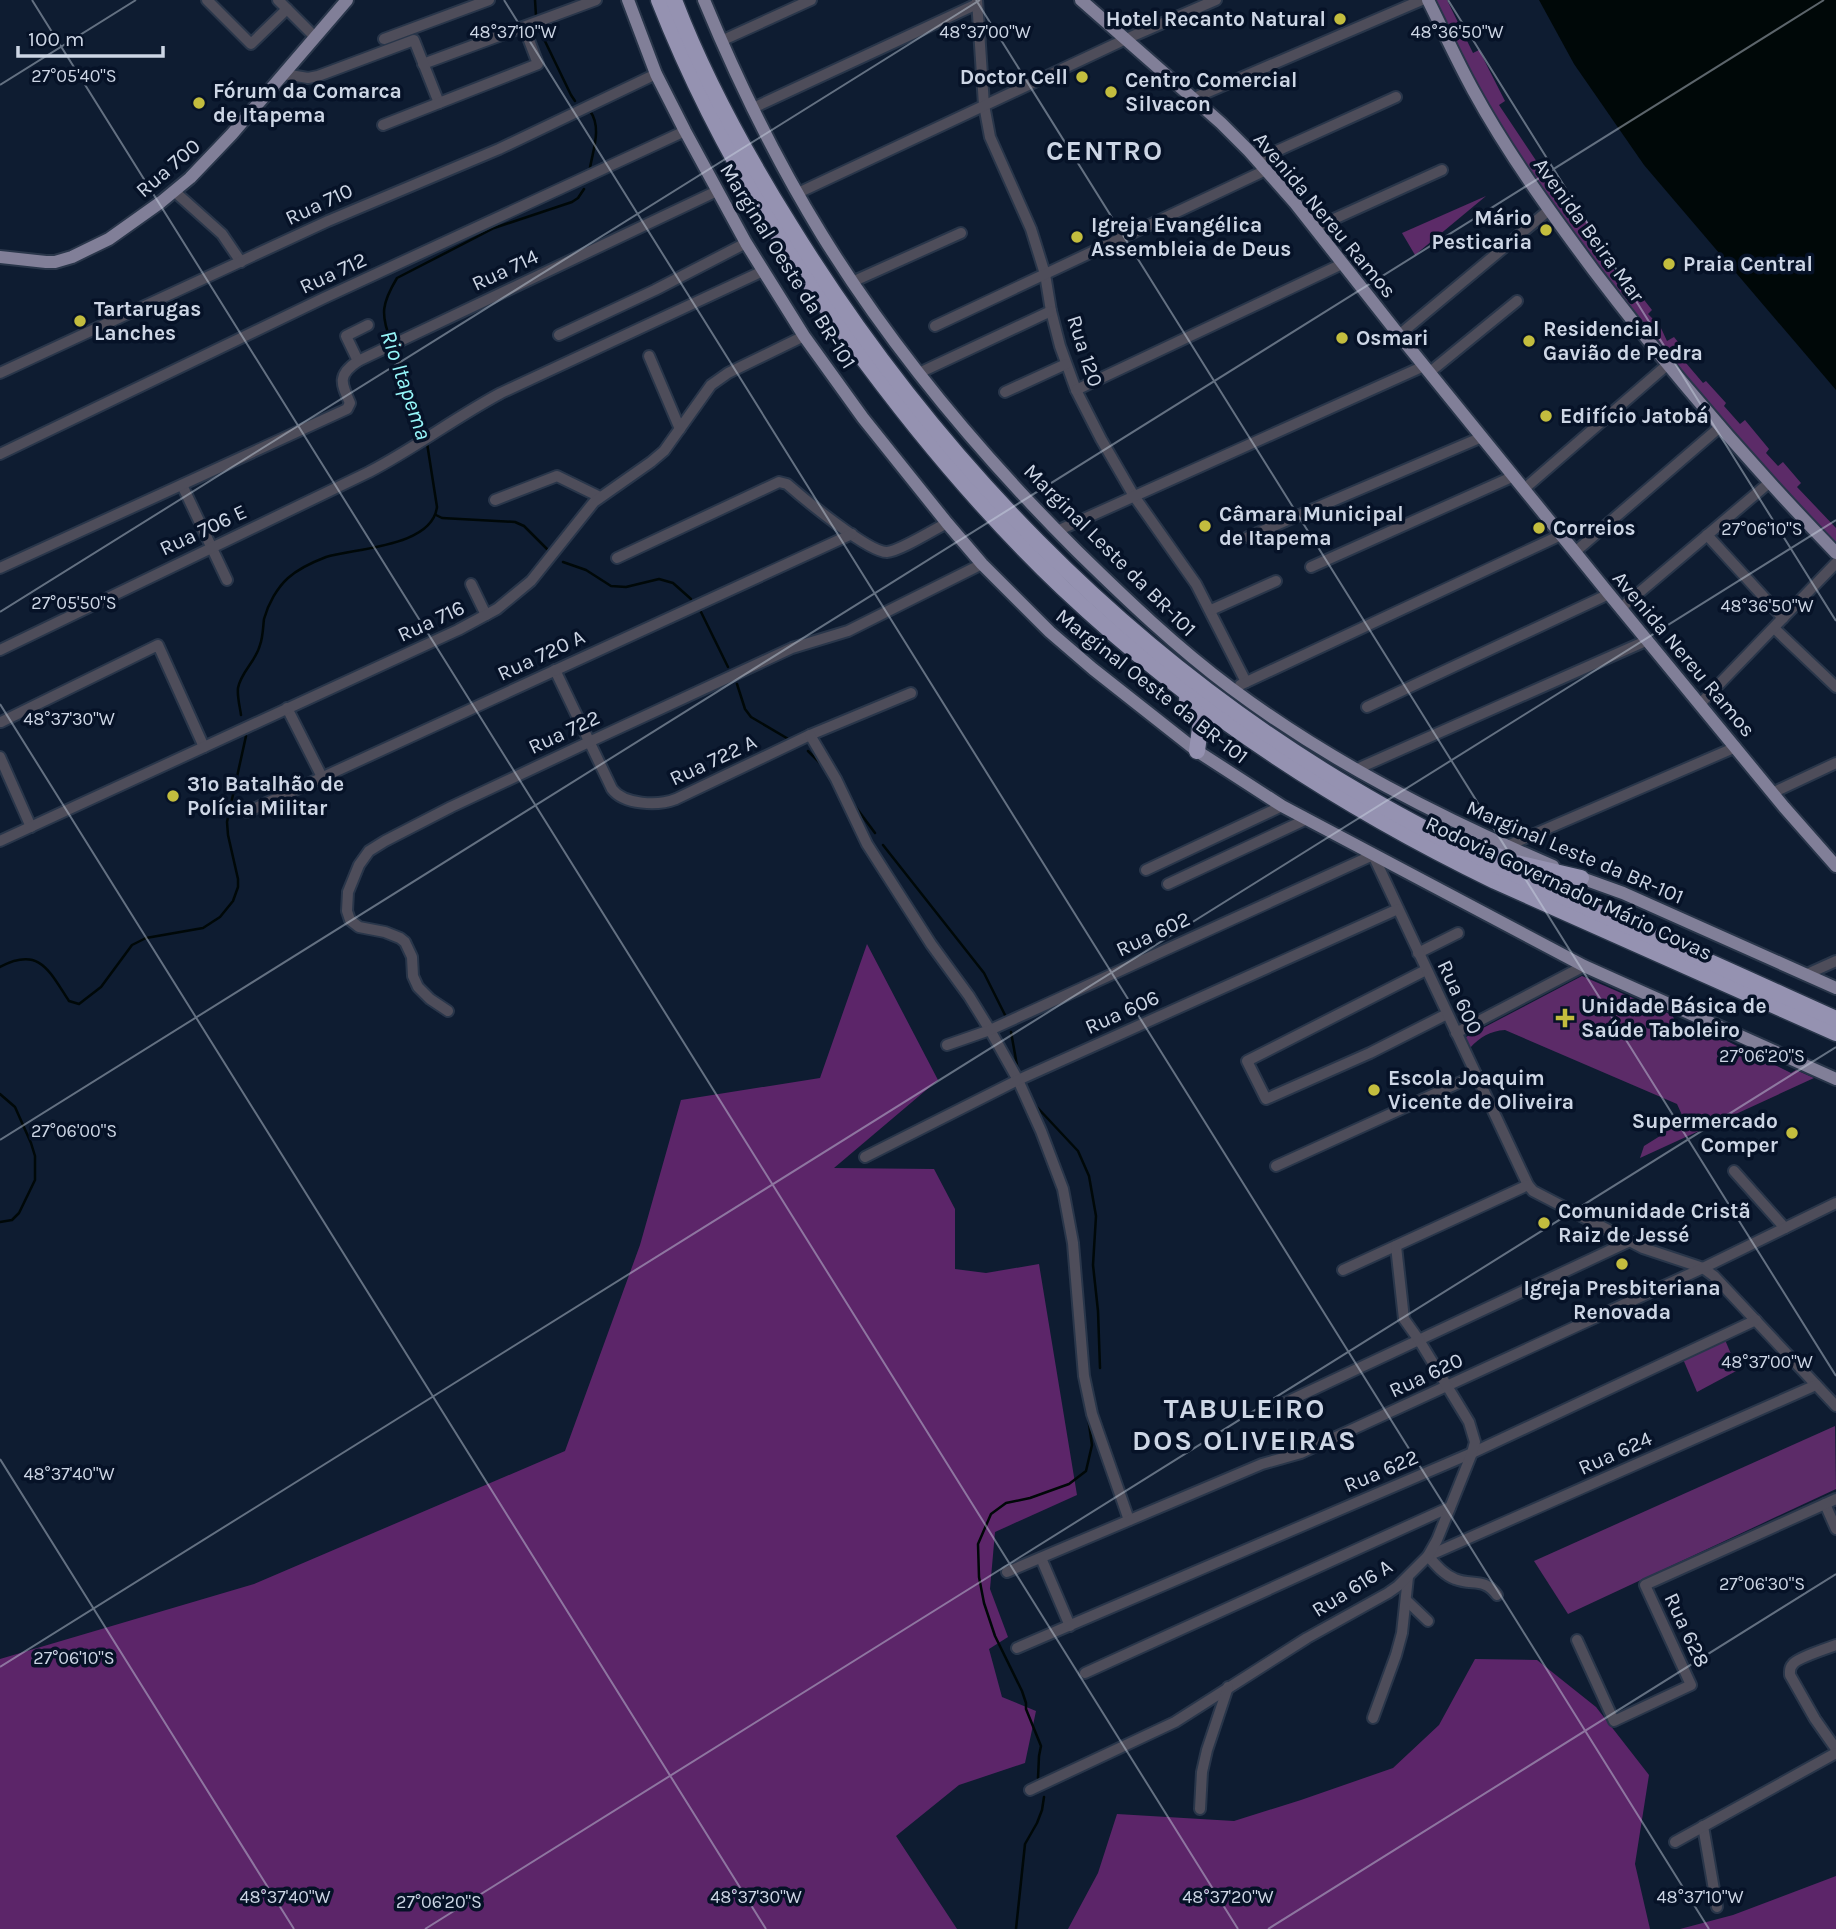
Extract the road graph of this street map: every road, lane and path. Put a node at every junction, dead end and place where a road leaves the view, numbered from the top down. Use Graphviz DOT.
graph roads {
  1 [pos="207,0"];
  2 [pos="278,0"];
  3 [pos="347,0"];
  4 [pos="489,0"];
  5 [pos="596,0"];
  6 [pos="628,0"];
  7 [pos="659,0"];
  8 [pos="674,0"];
  9 [pos="704,0"];
  10 [pos="811,0"];
  11 [pos="1081,0"];
  12 [pos="1216,0"];
  13 [pos="1422,0"];
  14 [pos="1428,0"];
  15 [pos="977,2"];
  16 [pos="287,9"];
  17 [pos="524,27"];
  18 [pos="414,34"];
  19 [pos="315,37"];
  20 [pos="384,39"];
  21 [pos="1126,39"];
  22 [pos="721,41"];
  23 [pos="424,64"];
  24 [pos="284,74"];
  25 [pos="656,74"];
  26 [pos="1396,97"];
  27 [pos="1194,98"];
  28 [pos="439,103"];
  29 [pos="984,105"];
  30 [pos="753,108"];
  31 [pos="383,125"];
  32 [pos="685,131"];
  33 [pos="1262,165"];
  34 [pos="1442,170"];
  35 [pos="174,191"];
  36 [pos="717,191"];
  37 [pos="797,193"];
  38 [pos="1549,210"];
  39 [pos="1314,228"];
  40 [pos="961,233"];
  41 [pos="746,243"];
  42 [pos="0,257"];
  43 [pos="241,262"];
  44 [pos="1342,264"];
  45 [pos="763,271"];
  46 [pos="1045,274"];
  47 [pos="852,282"];
  48 [pos="1517,301"];
  49 [pos="1051,311"];
  50 [pos="368,325"];
  51 [pos="935,326"];
  52 [pos="559,335"];
  53 [pos="1399,335"];
  54 [pos="804,336"];
  55 [pos="649,356"];
  56 [pos="358,361"];
  57 [pos="1066,364"];
  58 [pos="1667,365"];
  59 [pos="1427,369"];
  60 [pos="0,373"];
  61 [pos="919,373"];
  62 [pos="1076,390"];
  63 [pos="1005,392"];
  64 [pos="1720,426"];
  65 [pos="680,429"];
  66 [pos="1482,437"];
  67 [pos="0,454"];
  68 [pos="1514,476"];
  69 [pos="1770,482"];
  70 [pos="182,485"];
  71 [pos="1524,489"];
  72 [pos="1134,496"];
  73 [pos="600,497"];
  74 [pos="495,500"];
  75 [pos="947,523"];
  76 [pos="1057,531"];
  77 [pos="852,534"];
  78 [pos="1561,535"];
  79 [pos="1707,535"];
  80 [pos="1248,537"];
  81 [pos="211,547"];
  82 [pos="1575,552"];
  83 [pos="1836,553"];
  84 [pos="617,558"];
  85 [pos="982,564"];
  86 [pos="1836,564"];
  87 [pos="1311,567"];
  88 [pos="0,568"];
  89 [pos="227,580"];
  90 [pos="1276,581"];
  91 [pos="471,584"];
  92 [pos="1609,594"];
  93 [pos="1621,608"];
  94 [pos="1211,610"];
  95 [pos="486,615"];
  96 [pos="1783,618"];
  97 [pos="1774,628"];
  98 [pos="1648,640"];
  99 [pos="0,650"];
  100 [pos="555,670"];
  101 [pos="1247,682"];
  102 [pos="1177,686"];
  103 [pos="1836,687"];
  104 [pos="1231,689"];
  105 [pos="911,693"];
  106 [pos="1700,704"];
  107 [pos="1367,707"];
  108 [pos="287,708"];
  109 [pos="1,722"];
  110 [pos="810,735"];
  111 [pos="589,742"];
  112 [pos="204,747"];
  113 [pos="1736,747"];
  114 [pos="1197,751"];
  115 [pos="0,757"];
  116 [pos="1836,763"];
  117 [pos="1357,769"];
  118 [pos="322,777"];
  119 [pos="1772,793"];
  120 [pos="1282,806"];
  121 [pos="247,812"];
  122 [pos="1307,819"];
  123 [pos="1408,820"];
  124 [pos="31,827"];
  125 [pos="0,841"];
  126 [pos="1507,846"];
  127 [pos="1373,855"];
  128 [pos="1836,866"];
  129 [pos="1146,870"];
  130 [pos="1581,878"];
  131 [pos="1168,884"];
  132 [pos="1398,909"];
  133 [pos="1458,933"];
  134 [pos="1419,953"];
  135 [pos="1836,961"];
  136 [pos="1584,966"];
  137 [pos="1426,970"];
  138 [pos="1805,975"];
  139 [pos="1836,988"];
  140 [pos="448,1011"];
  141 [pos="1447,1014"];
  142 [pos="1836,1019"];
  143 [pos="990,1030"];
  144 [pos="1456,1033"];
  145 [pos="1836,1033"];
  146 [pos="947,1045"];
  147 [pos="1476,1075"];
  148 [pos="1836,1079"];
  149 [pos="1018,1080"];
  150 [pos="865,1157"];
  151 [pos="1276,1166"];
  152 [pos="1734,1171"];
  153 [pos="1528,1185"];
  154 [pos="1836,1203"];
  155 [pos="1785,1228"];
  156 [pos="1630,1241"];
  157 [pos="1396,1245"];
  158 [pos="1703,1268"];
  159 [pos="1343,1270"];
  160 [pos="1756,1320"];
  161 [pos="1419,1340"];
  162 [pos="1816,1385"];
  163 [pos="1448,1387"];
  164 [pos="1278,1406"];
  165 [pos="1836,1406"];
  166 [pos="1472,1453"];
  167 [pos="1831,1501"];
  168 [pos="1450,1507"];
  169 [pos="1129,1520"];
  170 [pos="1836,1529"];
  171 [pos="1428,1556"];
  172 [pos="1041,1558"];
  173 [pos="1007,1572"];
  174 [pos="1408,1577"];
  175 [pos="1497,1595"];
  176 [pos="1406,1600"];
  177 [pos="1428,1621"];
  178 [pos="1070,1626"];
  179 [pos="1577,1640"];
  180 [pos="1836,1644"];
  181 [pos="1017,1648"];
  182 [pos="1085,1673"];
  183 [pos="1228,1687"];
  184 [pos="1373,1718"];
  185 [pos="1836,1751"];
  186 [pos="1030,1790"];
  187 [pos="1200,1809"];
  188 [pos="1703,1826"];
  189 [pos="1675,1842"];
  190 [pos="1717,1907"];
  1 -- 16 [label="street"];
  2 -- 16 [label="street"];
  3 -- 19 [label="main road, Rua 700"];
  4 -- 18 [label="street"];
  5 -- 17 [label="street"];
  6 -- 25 [label="main road, Marginal Oeste da BR-101"];
  7 -- 102 [label="highway, Rodovia Governador Mário Covas"];
  8 -- 123 [label="highway, Rodovia Governador Mário Covas"];
  9 -- 22 [label="main road, Marginal Leste da BR-101"];
  10 -- 22 [label="street"];
  11 -- 21 [label="main road, Avenida Nereu Ramos"];
  12 -- 21 [label="street"];
  13 -- 27 [label="street"];
  14 -- 38 [label="main road, Avenida Beira Mar"];
  15 -- 29 [label="street, Rua 120"];
  15 -- 30 [label="street"];
  16 -- 19 [label="street"];
  17 -- 23 [label="street"];
  17 -- 28 [label="street"];
  18 -- 20 [label="street"];
  18 -- 23 [label="street"];
  18 -- 24 [label="street"];
  19 -- 24 [label="main road, Rua 700"];
  21 -- 27 [label="main road, Avenida Nereu Ramos"];
  21 -- 29 [label="street"];
  22 -- 30 [label="main road, Marginal Leste da BR-101"];
  23 -- 28 [label="street"];
  24 -- 35 [label="main road, Rua 700"];
  25 -- 32 [label="main road, Marginal Oeste da BR-101"];
  25 -- 43 [label="street, Rua 710"];
  26 -- 33 [label="street"];
  27 -- 33 [label="main road, Avenida Nereu Ramos"];
  28 -- 31 [label="street"];
  29 -- 37 [label="street"];
  29 -- 46 [label="street, Rua 120"];
  30 -- 37 [label="main road, Marginal Leste da BR-101"];
  32 -- 36 [label="main road, Marginal Oeste da BR-101"];
  32 -- 67 [label="street, Rua 712"];
  33 -- 39 [label="main road, Avenida Nereu Ramos"];
  33 -- 46 [label="street"];
  34 -- 39 [label="street"];
  35 -- 42 [label="main road, Rua 700"];
  35 -- 43 [label="street"];
  36 -- 41 [label="main road, Marginal Oeste da BR-101"];
  36 -- 56 [label="street, Rua 714"];
  37 -- 47 [label="main road, Marginal Leste da BR-101"];
  38 -- 53 [label="street"];
  38 -- 58 [label="main road, Avenida Beira Mar"];
  39 -- 44 [label="main road, Avenida Nereu Ramos"];
  40 -- 47 [label="street"];
  41 -- 45 [label="main road, Marginal Oeste da BR-101"];
  41 -- 52 [label="street"];
  43 -- 60 [label="street, Rua 710"];
  44 -- 53 [label="main road, Avenida Nereu Ramos"];
  44 -- 62 [label="street"];
  45 -- 54 [label="main road, Marginal Oeste da BR-101"];
  45 -- 81 [label="street, Rua 706 E"];
  46 -- 49 [label="street, Rua 120"];
  46 -- 51 [label="street"];
  47 -- 61 [label="main road, Marginal Leste da BR-101"];
  48 -- 59 [label="street"];
  49 -- 57 [label="street, Rua 120"];
  49 -- 61 [label="street"];
  50 -- 56 [label="street"];
  53 -- 59 [label="main road, Avenida Nereu Ramos"];
  54 -- 65 [label="street, Rua 716"];
  54 -- 75 [label="main road, Marginal Oeste da BR-101"];
  55 -- 65 [label="street"];
  56 -- 70 [label="street"];
  57 -- 62 [label="street, Rua 120"];
  57 -- 63 [label="street"];
  58 -- 64 [label="main road, Avenida Beira Mar"];
  58 -- 71 [label="street"];
  59 -- 66 [label="main road, Avenida Nereu Ramos"];
  59 -- 72 [label="street"];
  61 -- 76 [label="main road, Marginal Leste da BR-101"];
  62 -- 72 [label="street, Rua 120"];
  64 -- 69 [label="main road, Avenida Beira Mar"];
  64 -- 82 [label="street"];
  65 -- 73 [label="street, Rua 716"];
  66 -- 68 [label="main road, Avenida Nereu Ramos"];
  66 -- 80 [label="street"];
  68 -- 71 [label="main road, Avenida Nereu Ramos"];
  68 -- 87 [label="street"];
  69 -- 79 [label="street"];
  69 -- 83 [label="main road, Avenida Beira Mar"];
  70 -- 81 [label="street"];
  70 -- 88 [label="street"];
  71 -- 78 [label="main road, Avenida Nereu Ramos"];
  72 -- 76 [label="street"];
  72 -- 94 [label="street, Rua 120"];
  73 -- 74 [label="street"];
  73 -- 95 [label="street, Rua 716"];
  75 -- 77 [label="street"];
  75 -- 85 [label="main road, Marginal Oeste da BR-101"];
  76 -- 104 [label="main road, Marginal Leste da BR-101"];
  77 -- 84 [label="street"];
  77 -- 100 [label="street, Rua 720 A"];
  78 -- 82 [label="main road, Avenida Nereu Ramos"];
  78 -- 101 [label="street"];
  79 -- 93 [label="street"];
  79 -- 96 [label="street"];
  81 -- 89 [label="street"];
  81 -- 99 [label="street, Rua 706 E"];
  82 -- 92 [label="main road, Avenida Nereu Ramos"];
  85 -- 111 [label="street, Rua 722"];
  85 -- 114 [label="main road, Marginal Oeste da BR-101"];
  86 -- 96 [label="street"];
  90 -- 94 [label="street"];
  91 -- 95 [label="street"];
  92 -- 93 [label="main road, Avenida Nereu Ramos"];
  92 -- 107 [label="street"];
  93 -- 98 [label="main road, Avenida Nereu Ramos"];
  94 -- 101 [label="street, Rua 120"];
  95 -- 108 [label="street, Rua 716"];
  96 -- 97 [label="street"];
  97 -- 103 [label="street"];
  97 -- 106 [label="street"];
  98 -- 106 [label="main road, Avenida Nereu Ramos"];
  98 -- 117 [label="street"];
  100 -- 111 [label="street, Rua 722 A"];
  100 -- 118 [label="street, Rua 720 A"];
  101 -- 104 [label="street"];
  102 -- 114 [label="highway"];
  102 -- 145 [label="highway, Rodovia Governador Mário Covas"];
  104 -- 117 [label="main road, Marginal Leste da BR-101"];
  105 -- 110 [label="street, Rua 722 A"];
  106 -- 113 [label="main road, Avenida Nereu Ramos"];
  108 -- 112 [label="street, Rua 716"];
  108 -- 118 [label="street"];
  109 -- 112 [label="street"];
  110 -- 111 [label="street, Rua 722 A"];
  110 -- 143 [label="street"];
  111 -- 140 [label="street, Rua 722"];
  112 -- 124 [label="street, Rua 716"];
  113 -- 119 [label="main road, Avenida Nereu Ramos"];
  113 -- 126 [label="street"];
  114 -- 120 [label="main road, Marginal Oeste da BR-101"];
  115 -- 124 [label="street"];
  116 -- 119 [label="street"];
  117 -- 126 [label="main road, Marginal Leste da BR-101"];
  118 -- 121 [label="street, Rua 720 A"];
  119 -- 128 [label="main road, Avenida Nereu Ramos"];
  120 -- 122 [label="main road, Marginal Oeste da BR-101"];
  120 -- 129 [label="street"];
  122 -- 127 [label="main road, Marginal Oeste da BR-101"];
  122 -- 131 [label="street"];
  123 -- 130 [label="highway"];
  123 -- 142 [label="highway, Rodovia Governador Mário Covas"];
  124 -- 125 [label="street, Rua 716"];
  126 -- 130 [label="main road, Marginal Leste da BR-101"];
  127 -- 132 [label="street, Rua 600"];
  127 -- 136 [label="main road, Marginal Oeste da BR-101"];
  127 -- 143 [label="street, Rua 602"];
  130 -- 138 [label="main road, Marginal Leste da BR-101"];
  132 -- 134 [label="street, Rua 600"];
  132 -- 149 [label="street, Rua 606"];
  133 -- 134 [label="street"];
  134 -- 137 [label="street, Rua 600"];
  135 -- 138 [label="street"];
  136 -- 144 [label="street"];
  136 -- 148 [label="main road, Marginal Oeste da BR-101"];
  137 -- 141 [label="street, Rua 600"];
  137 -- 141 [label="street"];
  138 -- 139 [label="main road, Marginal Leste da BR-101"];
  141 -- 144 [label="street, Rua 600"];
  143 -- 146 [label="street, Rua 602"];
  143 -- 149 [label="street"];
  144 -- 147 [label="street, Rua 600"];
  147 -- 151 [label="street"];
  147 -- 153 [label="street, Rua 600"];
  149 -- 150 [label="street, Rua 606"];
  149 -- 169 [label="street"];
  152 -- 155 [label="street"];
  153 -- 156 [label="street"];
  153 -- 157 [label="street"];
  154 -- 155 [label="street, Rua 620"];
  155 -- 158 [label="street, Rua 620"];
  156 -- 158 [label="street"];
  156 -- 161 [label="street"];
  157 -- 159 [label="street"];
  157 -- 161 [label="street, Rua 616 A"];
  158 -- 160 [label="street"];
  158 -- 163 [label="street, Rua 620"];
  160 -- 162 [label="street"];
  160 -- 166 [label="street, Rua 622"];
  161 -- 163 [label="street, Rua 616 A"];
  161 -- 164 [label="street"];
  162 -- 165 [label="street"];
  162 -- 171 [label="street, Rua 624"];
  163 -- 166 [label="street, Rua 616 A"];
  163 -- 169 [label="street, Rua 620"];
  166 -- 168 [label="street, Rua 616 A"];
  166 -- 178 [label="street, Rua 622"];
  167 -- 170 [label="street"];
  167 -- 179 [label="street, Rua 628"];
  168 -- 171 [label="street, Rua 616 A"];
  168 -- 182 [label="street"];
  169 -- 172 [label="street, Rua 620"];
  171 -- 174 [label="street, Rua 616 A"];
  171 -- 175 [label="street"];
  172 -- 173 [label="street, Rua 620"];
  172 -- 178 [label="street"];
  174 -- 176 [label="street"];
  174 -- 183 [label="street, Rua 616 A"];
  176 -- 177 [label="street"];
  176 -- 184 [label="street"];
  178 -- 181 [label="street, Rua 622"];
  180 -- 185 [label="street"];
  183 -- 186 [label="street, Rua 616 A"];
  183 -- 187 [label="street"];
  185 -- 188 [label="street"];
  188 -- 189 [label="street"];
  188 -- 190 [label="street"];
}
